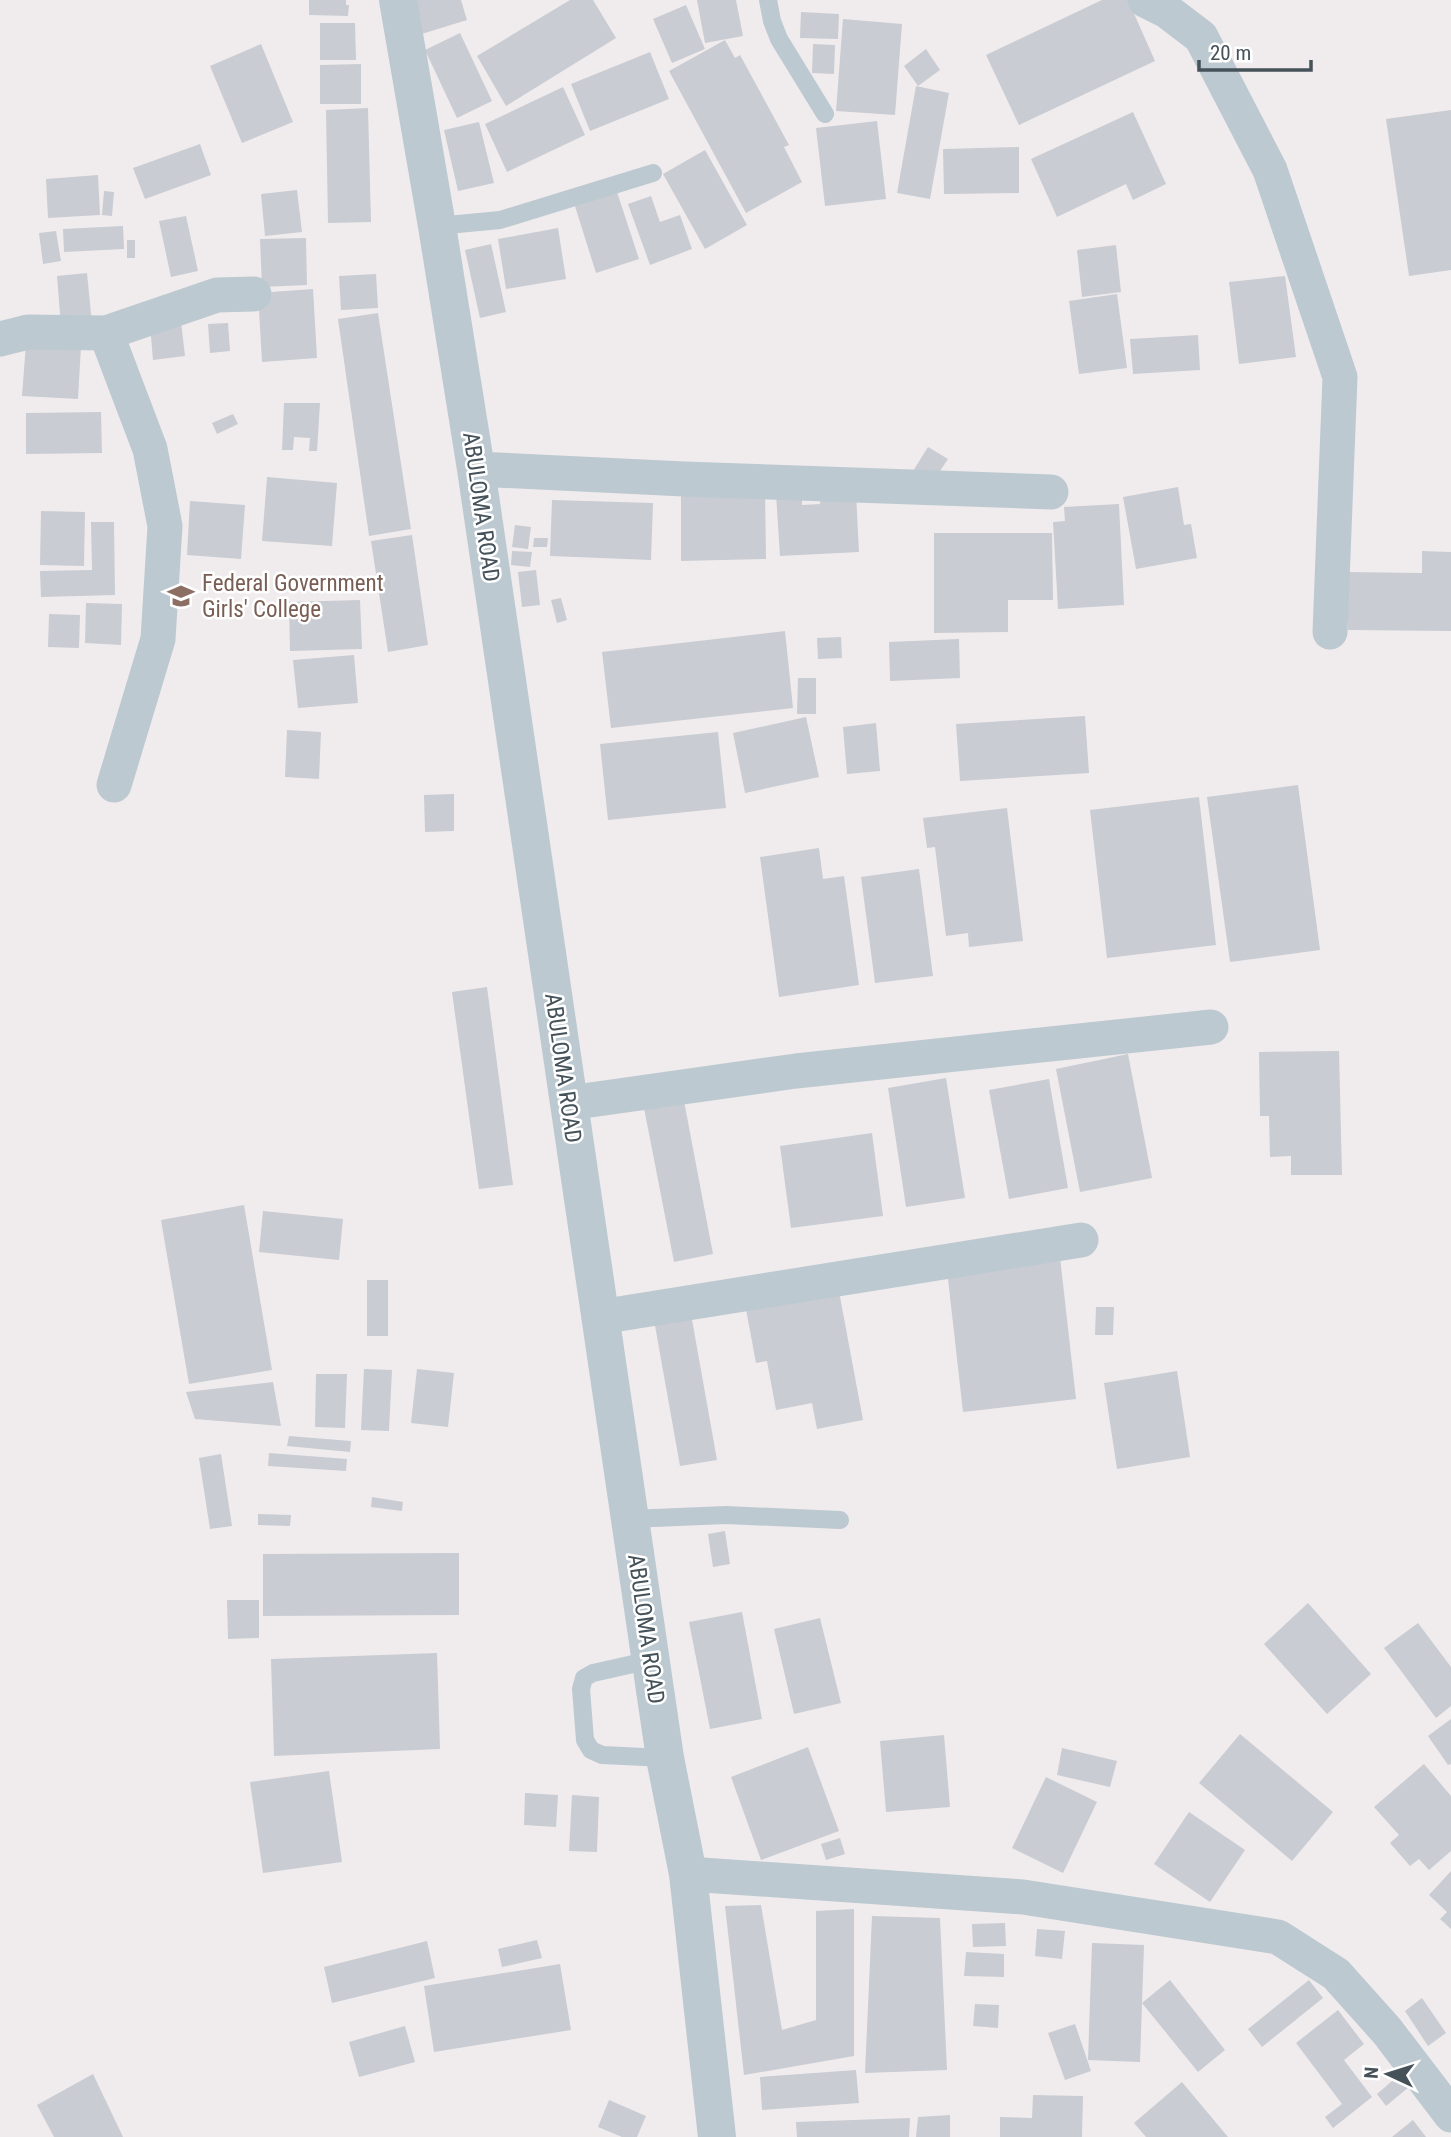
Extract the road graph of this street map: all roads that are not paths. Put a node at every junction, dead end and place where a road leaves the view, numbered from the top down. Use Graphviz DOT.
graph roads {
  1 [pos="398,0"];
  2 [pos="768,0"];
  3 [pos="1144,0"];
  4 [pos="825,114"];
  5 [pos="653,173"];
  6 [pos="437,226"];
  7 [pos="254,294"];
  8 [pos="106,333"];
  9 [pos="0,339"];
  10 [pos="476,469"];
  11 [pos="1051,492"];
  12 [pos="1330,632"];
  13 [pos="114,785"];
  14 [pos="1211,1027"];
  15 [pos="569,1103"];
  16 [pos="1081,1240"];
  17 [pos="600,1317"];
  18 [pos="630,1519"];
  19 [pos="840,1520"];
  20 [pos="651,1660"];
  21 [pos="666,1758"];
  22 [pos="688,1874"];
  23 [pos="1451,2115"];
  24 [pos="717,2137"];
  1 -- 6 [label="street, ABULOMA ROAD"];
  2 -- 4 [label="lane"];
  3 -- 12 [label="street"];
  5 -- 6 [label="lane"];
  6 -- 10 [label="street, ABULOMA ROAD"];
  7 -- 8 [label="street"];
  8 -- 9 [label="street"];
  8 -- 13 [label="street"];
  10 -- 11 [label="street"];
  10 -- 15 [label="street, ABULOMA ROAD"];
  14 -- 15 [label="street"];
  15 -- 17 [label="street, ABULOMA ROAD"];
  16 -- 17 [label="street"];
  17 -- 18 [label="street, ABULOMA ROAD"];
  18 -- 19 [label="lane"];
  18 -- 20 [label="street, ABULOMA ROAD"];
  20 -- 21 [label="street, ABULOMA ROAD"];
  20 -- 21 [label="lane"];
  21 -- 22 [label="street, ABULOMA ROAD"];
  22 -- 23 [label="street"];
  22 -- 24 [label="street, ABULOMA ROAD"];
}
